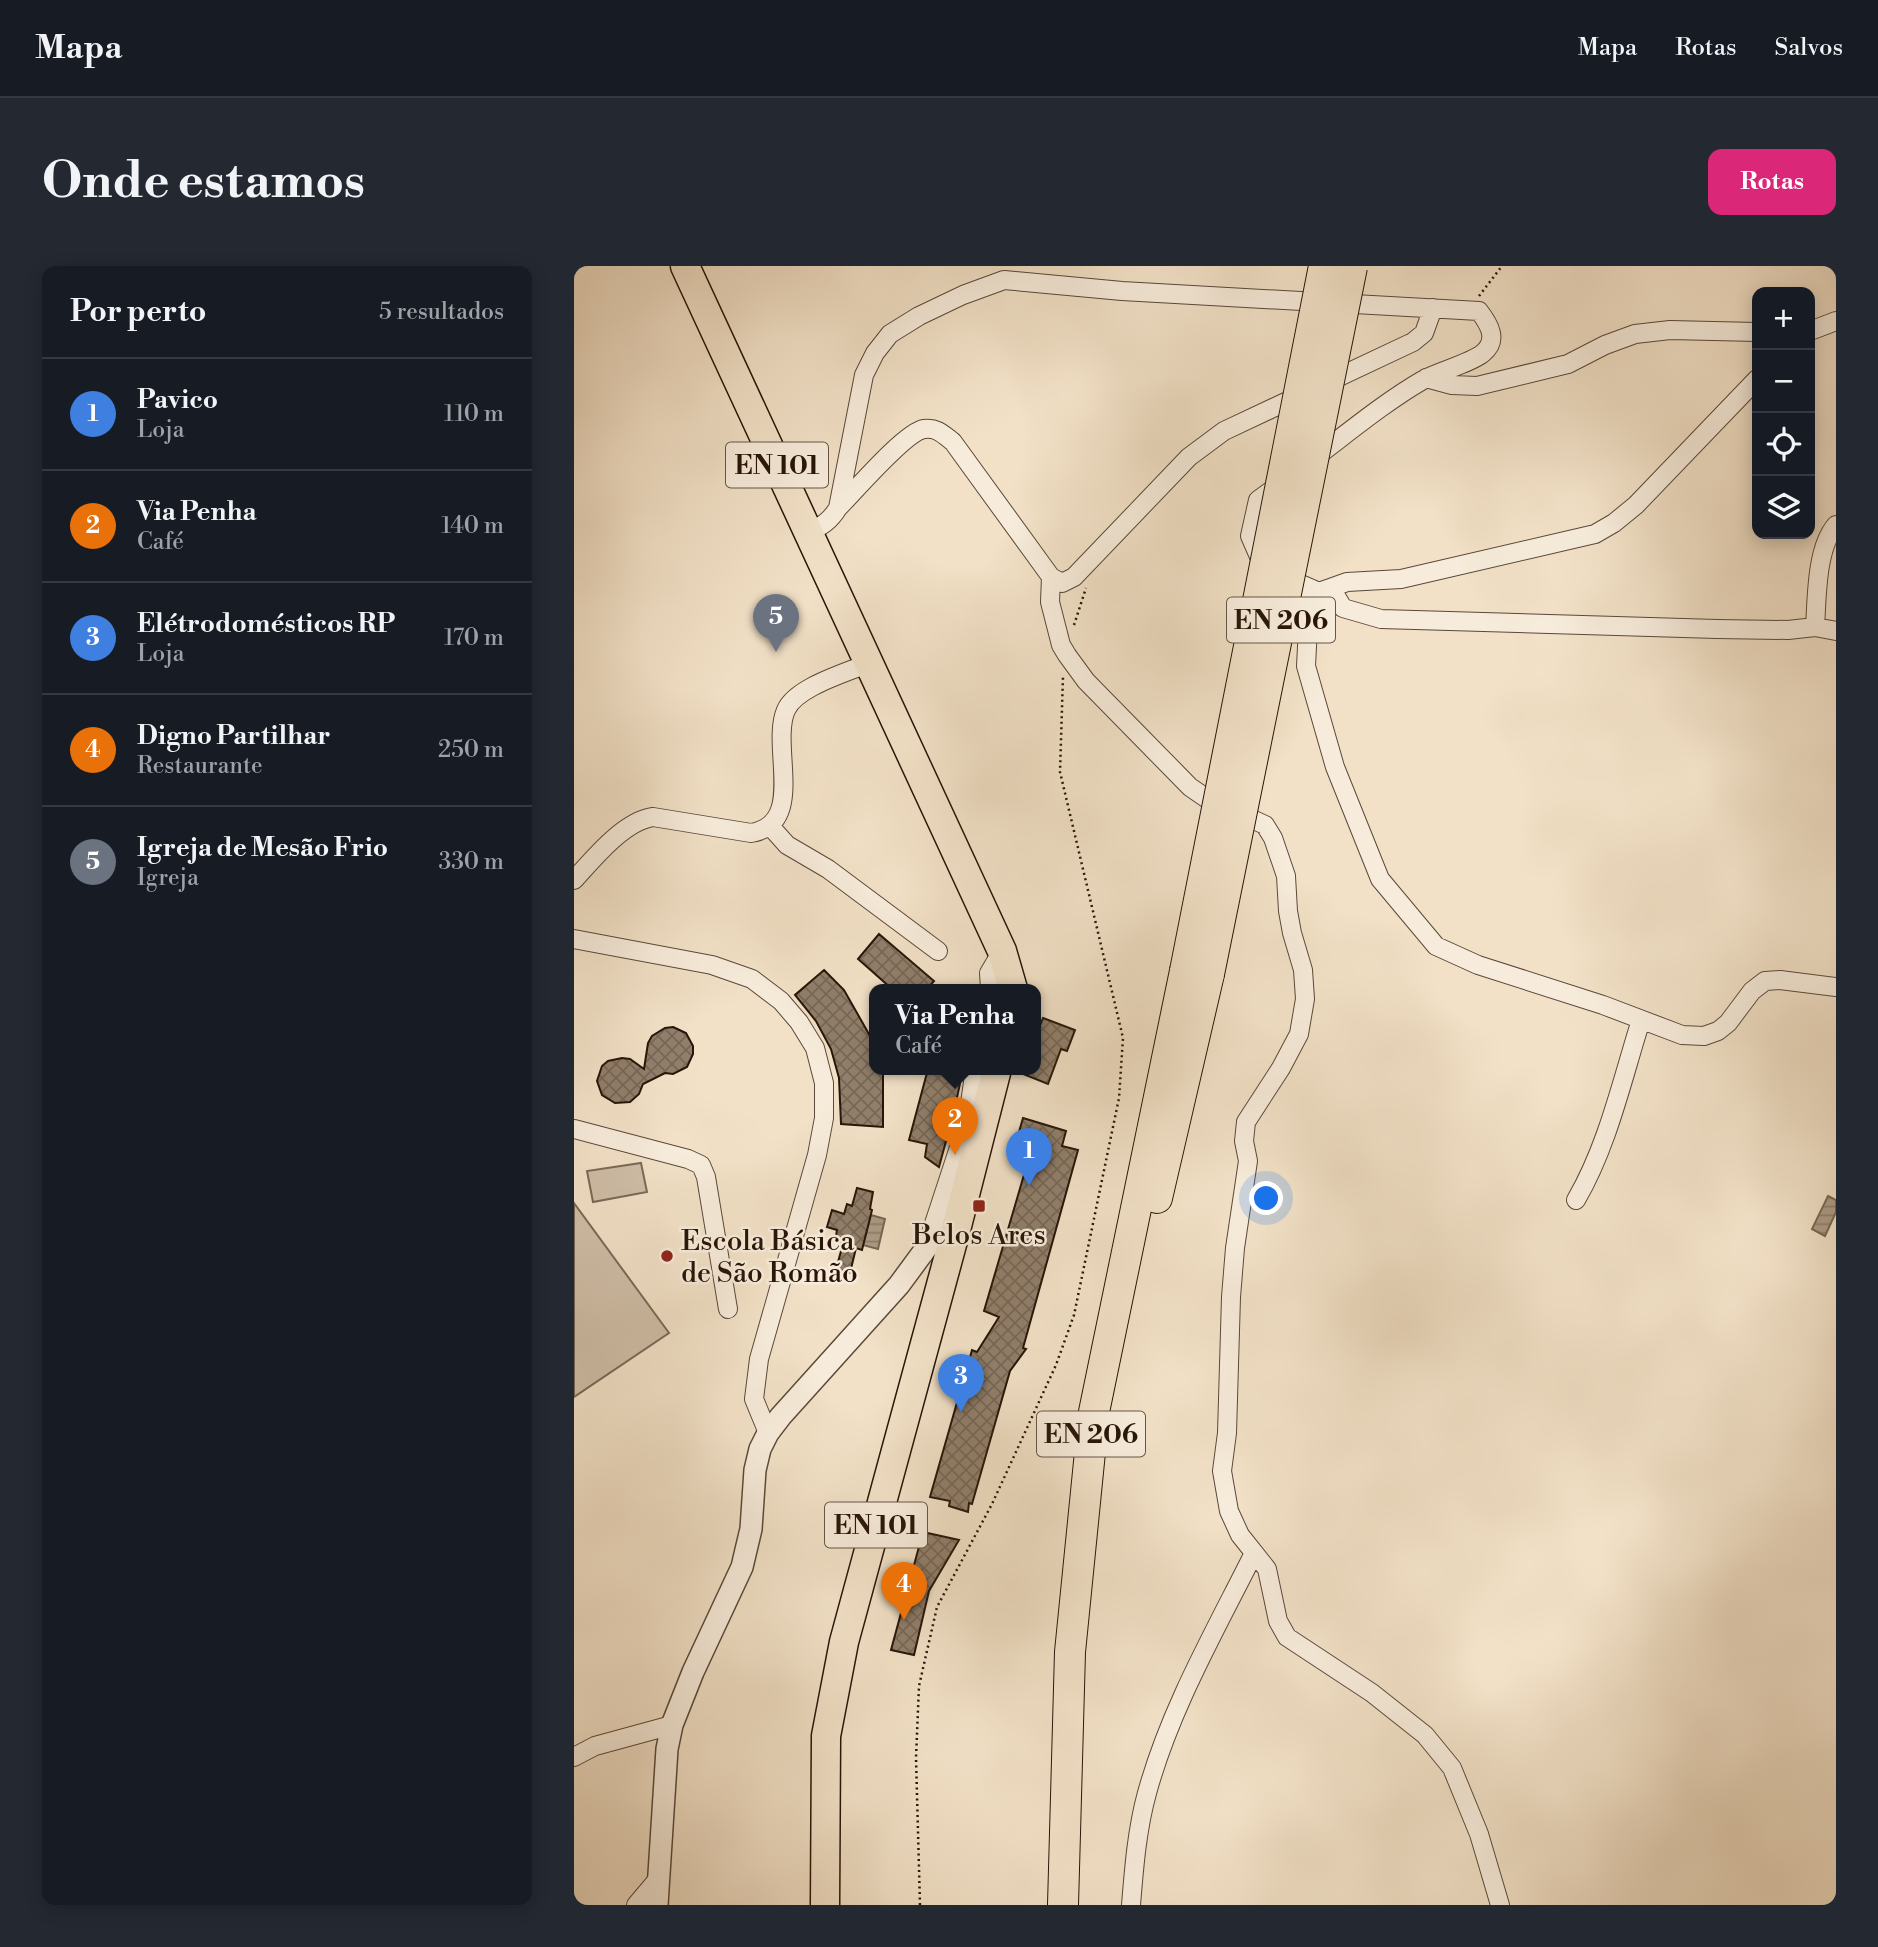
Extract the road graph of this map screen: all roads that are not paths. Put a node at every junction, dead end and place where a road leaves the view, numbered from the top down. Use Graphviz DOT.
graph roads {
  1 [pos="685,266"];
  2 [pos="1324,266"];
  3 [pos="1352,266"];
  4 [pos="1007,273"];
  5 [pos="1433,308"];
  6 [pos="1836,321"];
  7 [pos="1815,329"];
  8 [pos="1752,332"];
  9 [pos="1426,378"];
  10 [pos="1752,384"];
  11 [pos="838,508"];
  12 [pos="1836,525"];
  13 [pos="808,532"];
  14 [pos="1051,578"];
  15 [pos="1310,588"];
  16 [pos="1331,588"];
  17 [pos="1815,626"];
  18 [pos="1836,631"];
  19 [pos="869,663"];
  20 [pos="770,826"];
  21 [pos="574,880"];
  22 [pos="574,939"];
  23 [pos="938,951"];
  24 [pos="1002,951"];
  25 [pos="1197,973"];
  26 [pos="990,984"];
  27 [pos="1012,984"];
  28 [pos="1836,987"];
  29 [pos="1641,1020"];
  30 [pos="974,1075"];
  31 [pos="995,1075"];
  32 [pos="574,1129"];
  33 [pos="1576,1200"];
  34 [pos="933,1269"];
  35 [pos="728,1309"];
  36 [pos="768,1433"];
  37 [pos="1254,1553"];
  38 [pos="672,1725"];
  39 [pos="574,1757"];
  40 [pos="658,1879"];
  41 [pos="636,1905"];
  42 [pos="657,1905"];
  43 [pos="825,1905"];
  44 [pos="1063,1905"];
  45 [pos="1075,1905"];
  46 [pos="1131,1905"];
  47 [pos="1500,1905"];
  1 -- 13 [label="main road, EN 101"];
  2 -- 25 [label="highway, EN 206, bridge"];
  3 -- 25 [label="highway, EN 206, bridge"];
  4 -- 5 [label="street"];
  4 -- 11 [label="street"];
  5 -- 9 [label="street"];
  5 -- 14 [label="street"];
  6 -- 7 [label="street"];
  8 -- 9 [label="street"];
  9 -- 15 [label="street"];
  10 -- 16 [label="street"];
  11 -- 13 [label="street"];
  11 -- 14 [label="street"];
  12 -- 17 [label="street"];
  13 -- 19 [label="main road, EN 101"];
  14 -- 37 [label="street"];
  15 -- 16 [label="street"];
  15 -- 29 [label="street"];
  16 -- 17 [label="street"];
  17 -- 18 [label="street"];
  19 -- 20 [label="street"];
  19 -- 24 [label="main road, EN 101"];
  20 -- 21 [label="street"];
  20 -- 23 [label="street"];
  22 -- 36 [label="street"];
  24 -- 26 [label="street"];
  24 -- 27 [label="main road, EN 101"];
  25 -- 44 [label="highway, EN 206"];
  25 -- 45 [label="highway, EN 206"];
  28 -- 29 [label="street"];
  29 -- 33 [label="street"];
  30 -- 34 [label="street"];
  31 -- 34 [label="main road, EN 101"];
  32 -- 35 [label="street"];
  34 -- 36 [label="street"];
  34 -- 43 [label="main road, EN 101"];
  36 -- 38 [label="street"];
  37 -- 46 [label="street"];
  37 -- 47 [label="street"];
  38 -- 39 [label="street"];
  38 -- 40 [label="street"];
  40 -- 41 [label="street"];
  40 -- 42 [label="street"];
}
